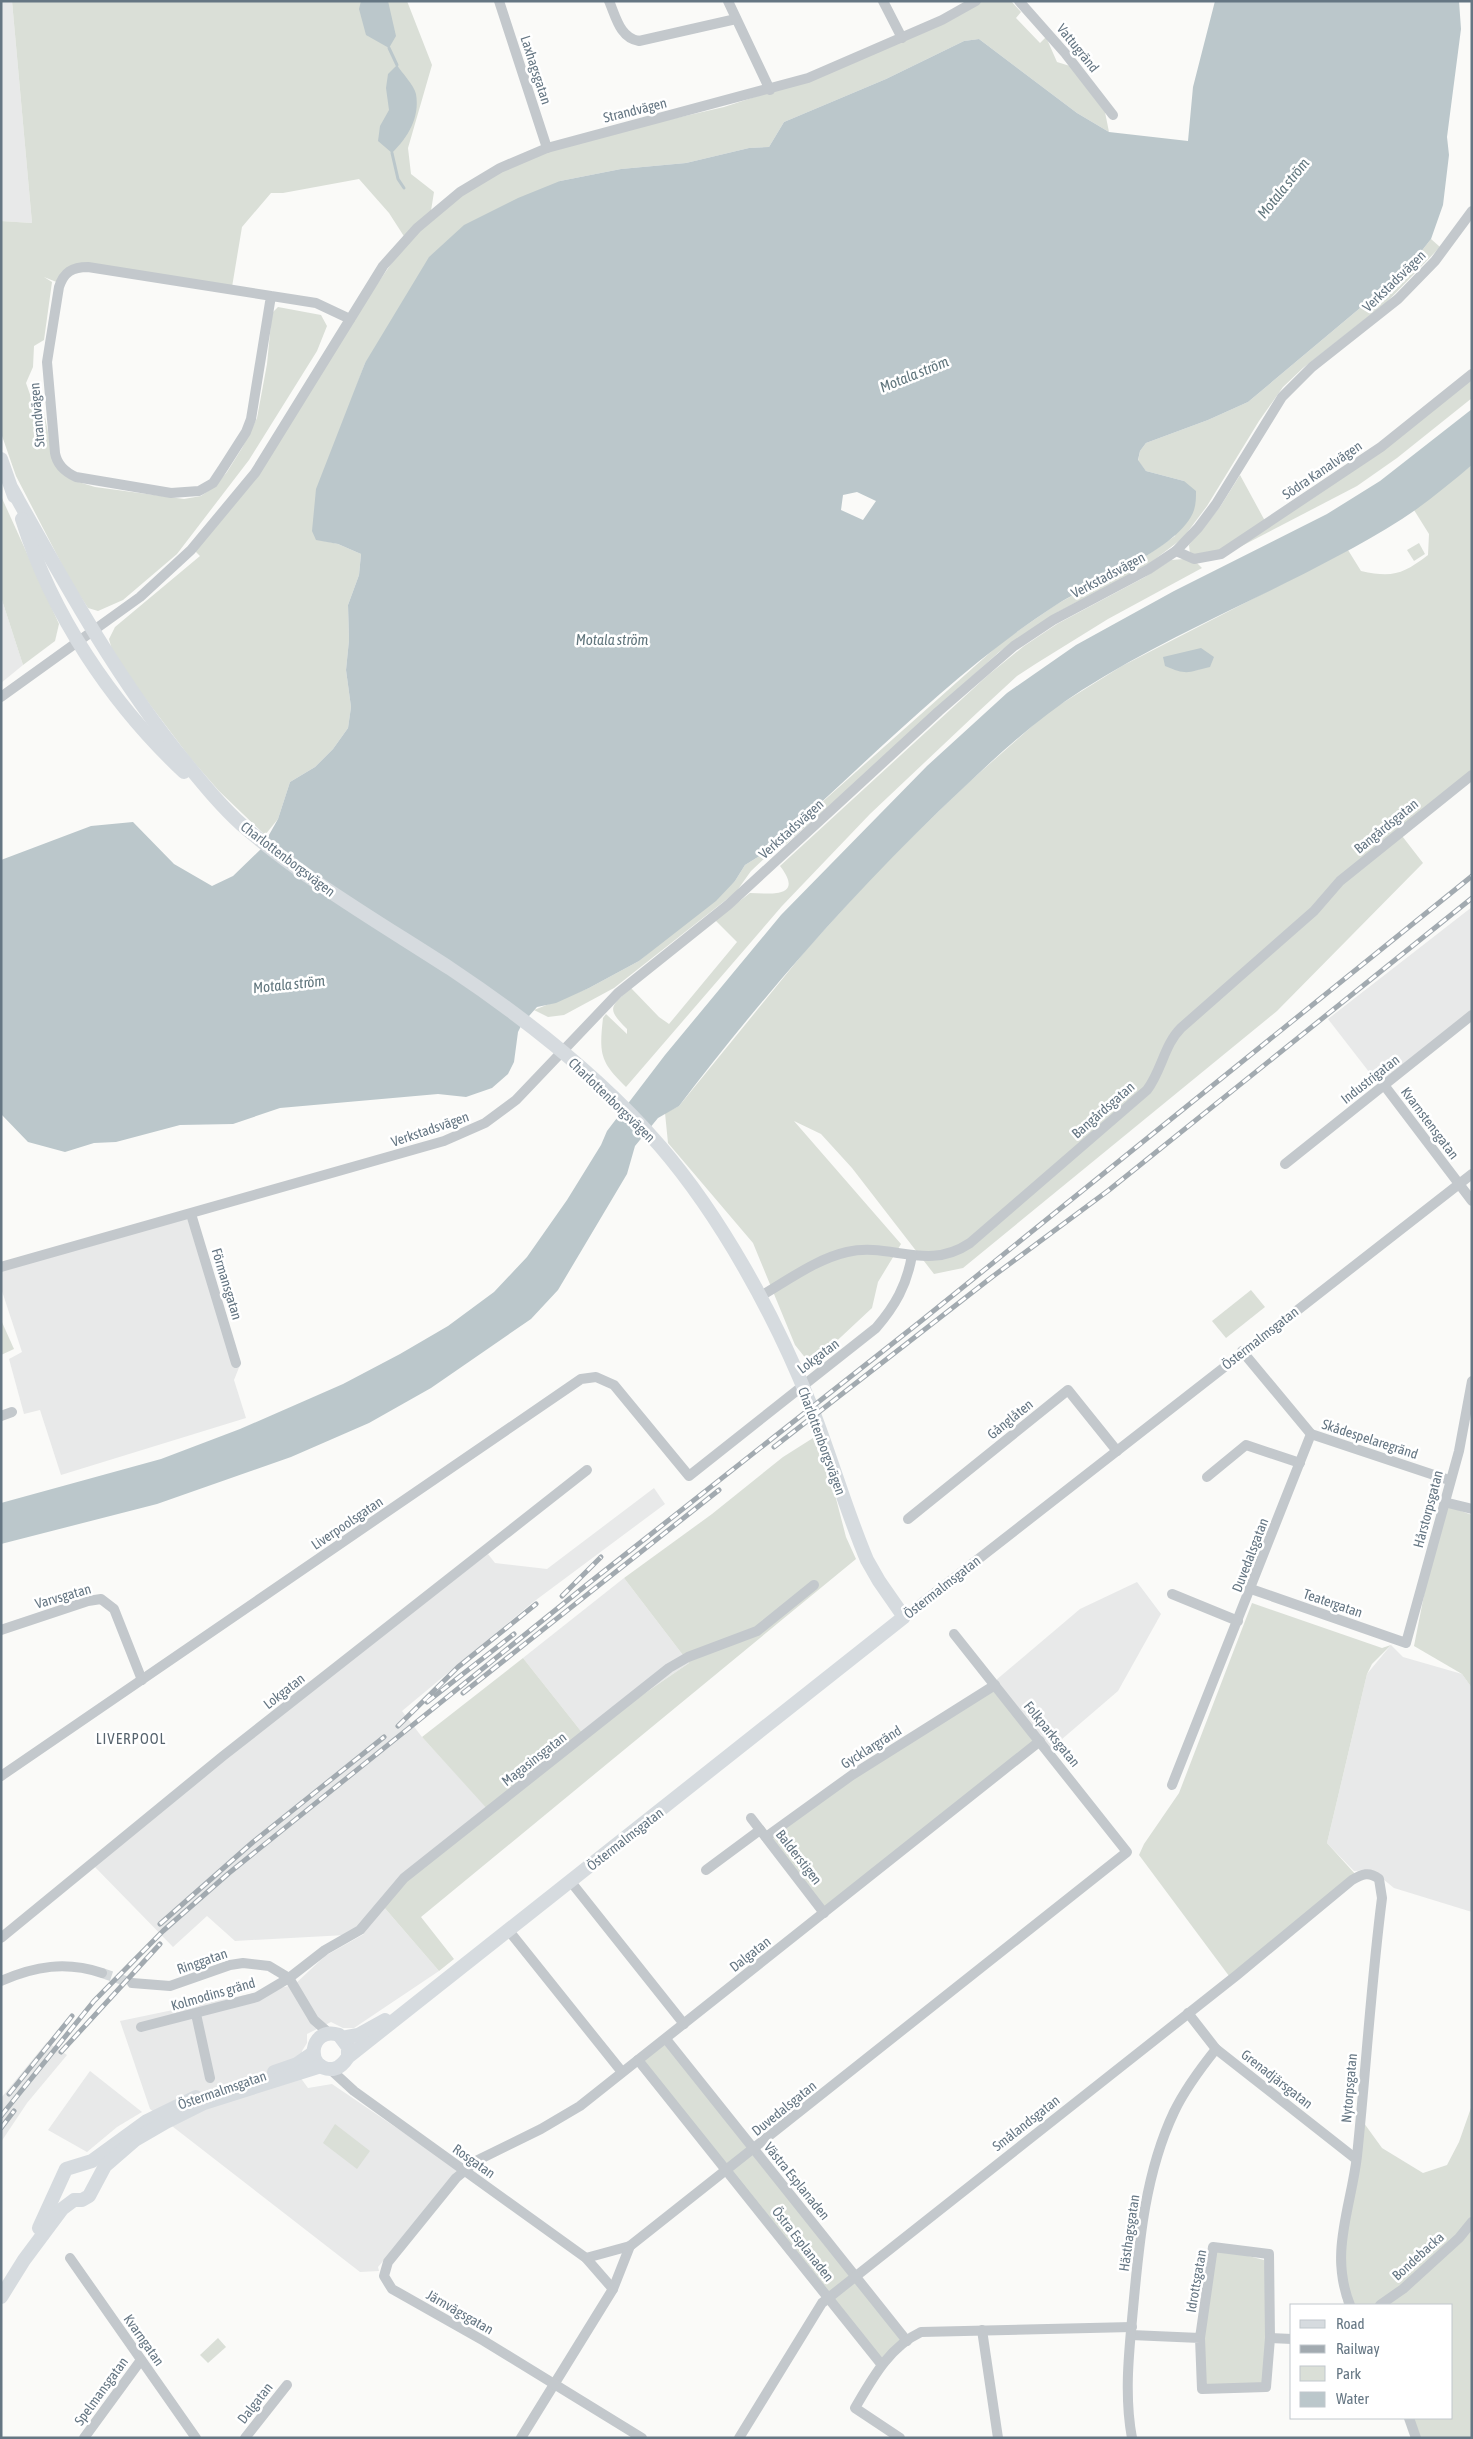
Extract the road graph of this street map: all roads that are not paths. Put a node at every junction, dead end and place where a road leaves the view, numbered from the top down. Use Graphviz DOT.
graph roads {
  1 [pos="499,1"];
  2 [pos="609,1"];
  3 [pos="728,1"];
  4 [pos="884,1"];
  5 [pos="976,1"];
  6 [pos="1019,1"];
  7 [pos="736,19"];
  8 [pos="902,38"];
  9 [pos="770,90"];
  10 [pos="1113,115"];
  11 [pos="546,148"];
  12 [pos="1472,211"];
  13 [pos="271,296"];
  14 [pos="350,318"];
  15 [pos="1472,374"];
  16 [pos="1,459"];
  17 [pos="12,489"];
  18 [pos="1176,551"];
  19 [pos="92,630"];
  20 [pos="78,640"];
  21 [pos="1,697"];
  22 [pos="1472,775"];
  23 [pos="208,791"];
  24 [pos="1472,1015"];
  25 [pos="562,1053"];
  26 [pos="1384,1085"];
  27 [pos="1285,1164"];
  28 [pos="1472,1174"];
  29 [pos="1459,1184"];
  30 [pos="1472,1201"];
  31 [pos="191,1214"];
  32 [pos="912,1255"];
  33 [pos="1,1267"];
  34 [pos="759,1297"];
  35 [pos="1242,1351"];
  36 [pos="236,1363"];
  37 [pos="1472,1381"];
  38 [pos="12,1412"];
  39 [pos="1,1416"];
  40 [pos="1311,1434"];
  41 [pos="1118,1451"];
  42 [pos="1300,1464"];
  43 [pos="587,1470"];
  44 [pos="689,1476"];
  45 [pos="1207,1477"];
  46 [pos="1450,1480"];
  47 [pos="1444,1502"];
  48 [pos="1472,1509"];
  49 [pos="908,1519"];
  50 [pos="814,1585"];
  51 [pos="1251,1590"];
  52 [pos="1172,1594"];
  53 [pos="904,1617"];
  54 [pos="1238,1621"];
  55 [pos="1,1630"];
  56 [pos="954,1634"];
  57 [pos="1406,1643"];
  58 [pos="142,1680"];
  59 [pos="995,1685"];
  60 [pos="1040,1741"];
  61 [pos="1,1776"];
  62 [pos="1172,1785"];
  63 [pos="751,1818"];
  64 [pos="763,1834"];
  65 [pos="1127,1852"];
  66 [pos="706,1870"];
  67 [pos="1373,1874"];
  68 [pos="571,1882"];
  69 [pos="824,1913"];
  70 [pos="509,1930"];
  71 [pos="1,1938"];
  72 [pos="102,1973"];
  73 [pos="290,1978"];
  74 [pos="1,1981"];
  75 [pos="132,1983"];
  76 [pos="414,2004"];
  77 [pos="1188,2013"];
  78 [pos="196,2014"];
  79 [pos="314,2020"];
  80 [pos="684,2024"];
  81 [pos="141,2027"];
  82 [pos="336,2036"];
  83 [pos="666,2038"];
  84 [pos="314,2047"];
  85 [pos="1216,2049"];
  86 [pos="347,2059"];
  87 [pos="638,2060"];
  88 [pos="325,2067"];
  89 [pos="622,2072"];
  90 [pos="210,2078"];
  91 [pos="349,2085"];
  92 [pos="754,2150"];
  93 [pos="1356,2159"];
  94 [pos="82,2165"];
  95 [pos="465,2171"];
  96 [pos="727,2171"];
  97 [pos="96,2180"];
  98 [pos="60,2184"];
  99 [pos="74,2200"];
  100 [pos="1472,2222"];
  101 [pos="630,2246"];
  102 [pos="70,2258"];
  103 [pos="586,2258"];
  104 [pos="24,2260"];
  105 [pos="855,2276"];
  106 [pos="613,2289"];
  107 [pos="1,2297"];
  108 [pos="828,2298"];
  109 [pos="1350,2304"];
  110 [pos="1381,2304"];
  111 [pos="982,2330"];
  112 [pos="1131,2331"];
  113 [pos="1200,2338"];
  114 [pos="1270,2338"];
  115 [pos="1290,2339"];
  116 [pos="906,2341"];
  117 [pos="141,2360"];
  118 [pos="881,2364"];
  119 [pos="553,2383"];
  120 [pos="287,2385"];
  121 [pos="1409,2419"];
  122 [pos="84,2438"];
  123 [pos="196,2438"];
  124 [pos="245,2438"];
  125 [pos="521,2438"];
  126 [pos="642,2438"];
  127 [pos="739,2438"];
  128 [pos="900,2438"];
  129 [pos="998,2438"];
  130 [pos="1132,2438"];
  131 [pos="1416,2438"];
  1 -- 11 [label="street, Laxhagsgatan"];
  2 -- 7 [label="street"];
  3 -- 7 [label="street"];
  4 -- 8 [label="street"];
  5 -- 8 [label="street, Strandvägen"];
  6 -- 10 [label="street, Vattugränd"];
  7 -- 9 [label="street"];
  8 -- 9 [label="street, Strandvägen"];
  9 -- 11 [label="street, Strandvägen"];
  11 -- 14 [label="street, Strandvägen"];
  12 -- 18 [label="street, Verkstadsvägen"];
  13 -- 13 [label="street, Strandvägen"];
  13 -- 14 [label="street, Strandvägen"];
  14 -- 19 [label="street, Strandvägen"];
  15 -- 18 [label="street, Södra Kanalvägen"];
  16 -- 17 [label="main road, Charlottenborgsvägen"];
  17 -- 19 [label="main road, Charlottenborgsvägen"];
  17 -- 20 [label="main road, Charlottenborgsvägen"];
  18 -- 25 [label="street, Verkstadsvägen"];
  19 -- 20 [label="street, Strandvägen"];
  19 -- 23 [label="main road, Charlottenborgsvägen"];
  20 -- 21 [label="street, Strandvägen"];
  20 -- 23 [label="main road, Charlottenborgsvägen"];
  22 -- 32 [label="street, Bangårdsgatan"];
  23 -- 25 [label="main road, Charlottenborgsvägen"];
  24 -- 26 [label="street, Industrigatan"];
  25 -- 31 [label="street, Verkstadsvägen"];
  25 -- 34 [label="main road, Charlottenborgsvägen"];
  26 -- 27 [label="street, Industrigatan"];
  26 -- 29 [label="street, Kvarnstensgatan"];
  28 -- 29 [label="street, Östermalmsgatan"];
  29 -- 30 [label="street, Kvarnstensgatan"];
  29 -- 35 [label="street, Östermalmsgatan"];
  31 -- 33 [label="street, Verkstadsvägen"];
  31 -- 36 [label="street, Förmansgatan"];
  32 -- 34 [label="street, Bangårdsgatan"];
  32 -- 44 [label="street, Lokgatan"];
  34 -- 53 [label="main road, Charlottenborgsvägen"];
  35 -- 40 [label="street"];
  35 -- 41 [label="street, Östermalmsgatan"];
  37 -- 46 [label="street, Hårstorpsgatan"];
  38 -- 39 [label="street"];
  40 -- 42 [label="street, Duvedalsgatan"];
  40 -- 46 [label="street, Skådespelaregränd"];
  41 -- 49 [label="street, Gånglåten"];
  41 -- 53 [label="street, Östermalmsgatan"];
  42 -- 45 [label="street"];
  42 -- 51 [label="street, Duvedalsgatan"];
  43 -- 71 [label="street, Lokgatan"];
  44 -- 58 [label="street, Liverpoolsgatan"];
  46 -- 47 [label="street, Hårstorpsgatan"];
  47 -- 48 [label="street"];
  47 -- 57 [label="street, Hårstorpsgatan"];
  50 -- 73 [label="street, Magasinsgatan"];
  51 -- 54 [label="street, Duvedalsgatan"];
  51 -- 57 [label="street, Teatergatan"];
  52 -- 54 [label="street"];
  53 -- 68 [label="main road, Östermalmsgatan"];
  54 -- 62 [label="street, Duvedalsgatan"];
  55 -- 58 [label="street, Varvsgatan"];
  56 -- 59 [label="street, Folkparksgatan"];
  58 -- 61 [label="street, Liverpoolsgatan"];
  59 -- 60 [label="street, Folkparksgatan"];
  59 -- 64 [label="street, Gycklargränd"];
  60 -- 65 [label="street, Folkparksgatan"];
  60 -- 69 [label="street, Dalgatan"];
  63 -- 64 [label="street, Balderstigen"];
  64 -- 66 [label="street, Gycklargränd"];
  64 -- 69 [label="street, Balderstigen"];
  65 -- 92 [label="street, Duvedalsgatan"];
  67 -- 77 [label="street, Smålandsgatan"];
  67 -- 93 [label="street, Nytorpsgatan"];
  68 -- 70 [label="main road, Östermalmsgatan"];
  68 -- 80 [label="street"];
  69 -- 80 [label="street, Dalgatan"];
  70 -- 76 [label="main road, Östermalmsgatan"];
  70 -- 89 [label="street"];
  72 -- 74 [label="street"];
  73 -- 75 [label="street, Ringgatan"];
  73 -- 78 [label="street, Kolmodins gränd"];
  73 -- 79 [label="street"];
  76 -- 82 [label="main road, Östermalmsgatan"];
  76 -- 86 [label="main road, Östermalmsgatan"];
  77 -- 85 [label="street, Grenadjärsgatan"];
  77 -- 105 [label="street, Smålandsgatan"];
  78 -- 81 [label="street, Kolmodins gränd"];
  78 -- 90 [label="street"];
  79 -- 82 [label="street"];
  79 -- 84 [label="street"];
  80 -- 83 [label="street, Dalgatan"];
  82 -- 84 [label="main road, Östermalmsgatan"];
  82 -- 86 [label="main road"];
  83 -- 87 [label="street, Dalgatan"];
  83 -- 92 [label="street, Västra Esplanaden"];
  84 -- 88 [label="main road"];
  84 -- 94 [label="main road, Östermalmsgatan"];
  85 -- 93 [label="street, Grenadjärsgatan"];
  85 -- 112 [label="street, Hästhagsgatan"];
  86 -- 88 [label="main road, Östermalmsgatan"];
  86 -- 91 [label="street"];
  87 -- 89 [label="street, Dalgatan"];
  87 -- 96 [label="street, Östra Esplanaden"];
  88 -- 91 [label="street, Rosgatan"];
  88 -- 97 [label="main road, Östermalmsgatan"];
  89 -- 95 [label="street, Dalgatan"];
  91 -- 95 [label="street, Rosgatan"];
  92 -- 96 [label="street, Duvedalsgatan"];
  92 -- 105 [label="street, Västra Esplanaden"];
  93 -- 109 [label="street, Nytorpsgatan"];
  94 -- 97 [label="main road"];
  94 -- 98 [label="main road, Östermalmsgatan"];
  95 -- 103 [label="street, Rosgatan"];
  95 -- 119 [label="street, Järnvägsgatan"];
  96 -- 101 [label="street, Duvedalsgatan"];
  96 -- 108 [label="street, Östra Esplanaden"];
  97 -- 99 [label="main road, Östermalmsgatan"];
  98 -- 99 [label="main road"];
  98 -- 104 [label="main road, Östermalmsgatan"];
  99 -- 104 [label="main road, Östermalmsgatan"];
  100 -- 110 [label="street, Bondebacka"];
  101 -- 103 [label="street"];
  101 -- 106 [label="street"];
  102 -- 117 [label="street, Kvarngatan"];
  103 -- 106 [label="street, Rosgatan"];
  104 -- 107 [label="main road, Östermalmsgatan"];
  105 -- 108 [label="street, Smålandsgatan"];
  105 -- 116 [label="street, Västra Esplanaden"];
  106 -- 119 [label="street"];
  108 -- 118 [label="street, Östra Esplanaden"];
  108 -- 127 [label="street, Smålandsgatan"];
  111 -- 112 [label="street"];
  111 -- 116 [label="street"];
  111 -- 129 [label="street"];
  112 -- 113 [label="street"];
  112 -- 130 [label="street, Hästhagsgatan"];
  113 -- 114 [label="street, Idrottsgatan"];
  113 -- 114 [label="street, Idrottsgatan"];
  114 -- 115 [label="street"];
  116 -- 118 [label="street"];
  117 -- 122 [label="street, Spelmansgatan"];
  117 -- 123 [label="street, Kvarngatan"];
  118 -- 128 [label="street"];
  119 -- 125 [label="street"];
  119 -- 126 [label="street, Järnvägsgatan"];
  120 -- 124 [label="street, Dalgatan"];
  121 -- 131 [label="street"];
}
